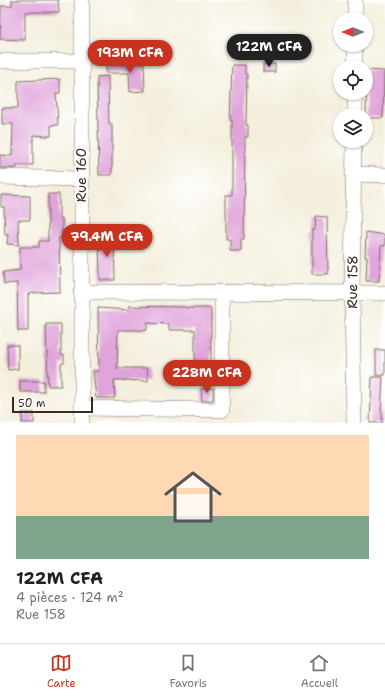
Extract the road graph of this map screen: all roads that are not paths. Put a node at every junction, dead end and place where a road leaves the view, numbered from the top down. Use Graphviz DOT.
graph roads {
  1 [pos="82,0"];
  2 [pos="355,0"];
  3 [pos="355,12"];
  4 [pos="0,61"];
  5 [pos="82,61"];
  6 [pos="354,148"];
  7 [pos="354,174"];
  8 [pos="385,175"];
  9 [pos="0,177"];
  10 [pos="81,179"];
  11 [pos="81,292"];
  12 [pos="222,292"];
  13 [pos="352,292"];
  14 [pos="385,293"];
  15 [pos="82,416"];
  16 [pos="354,423"];
  1 -- 5 [label="street, Rue 160"];
  2 -- 3 [label="street"];
  4 -- 5 [label="street"];
  5 -- 10 [label="street, Rue 160"];
  6 -- 7 [label="street, Rue 158"];
  7 -- 8 [label="street"];
  7 -- 13 [label="street, Rue 158"];
  9 -- 10 [label="street"];
  10 -- 11 [label="street, Rue 160"];
  11 -- 12 [label="street"];
  11 -- 15 [label="street, Rue 160"];
  12 -- 13 [label="street"];
  12 -- 15 [label="street"];
  13 -- 14 [label="street"];
  13 -- 16 [label="street, Rue 158"];
}
